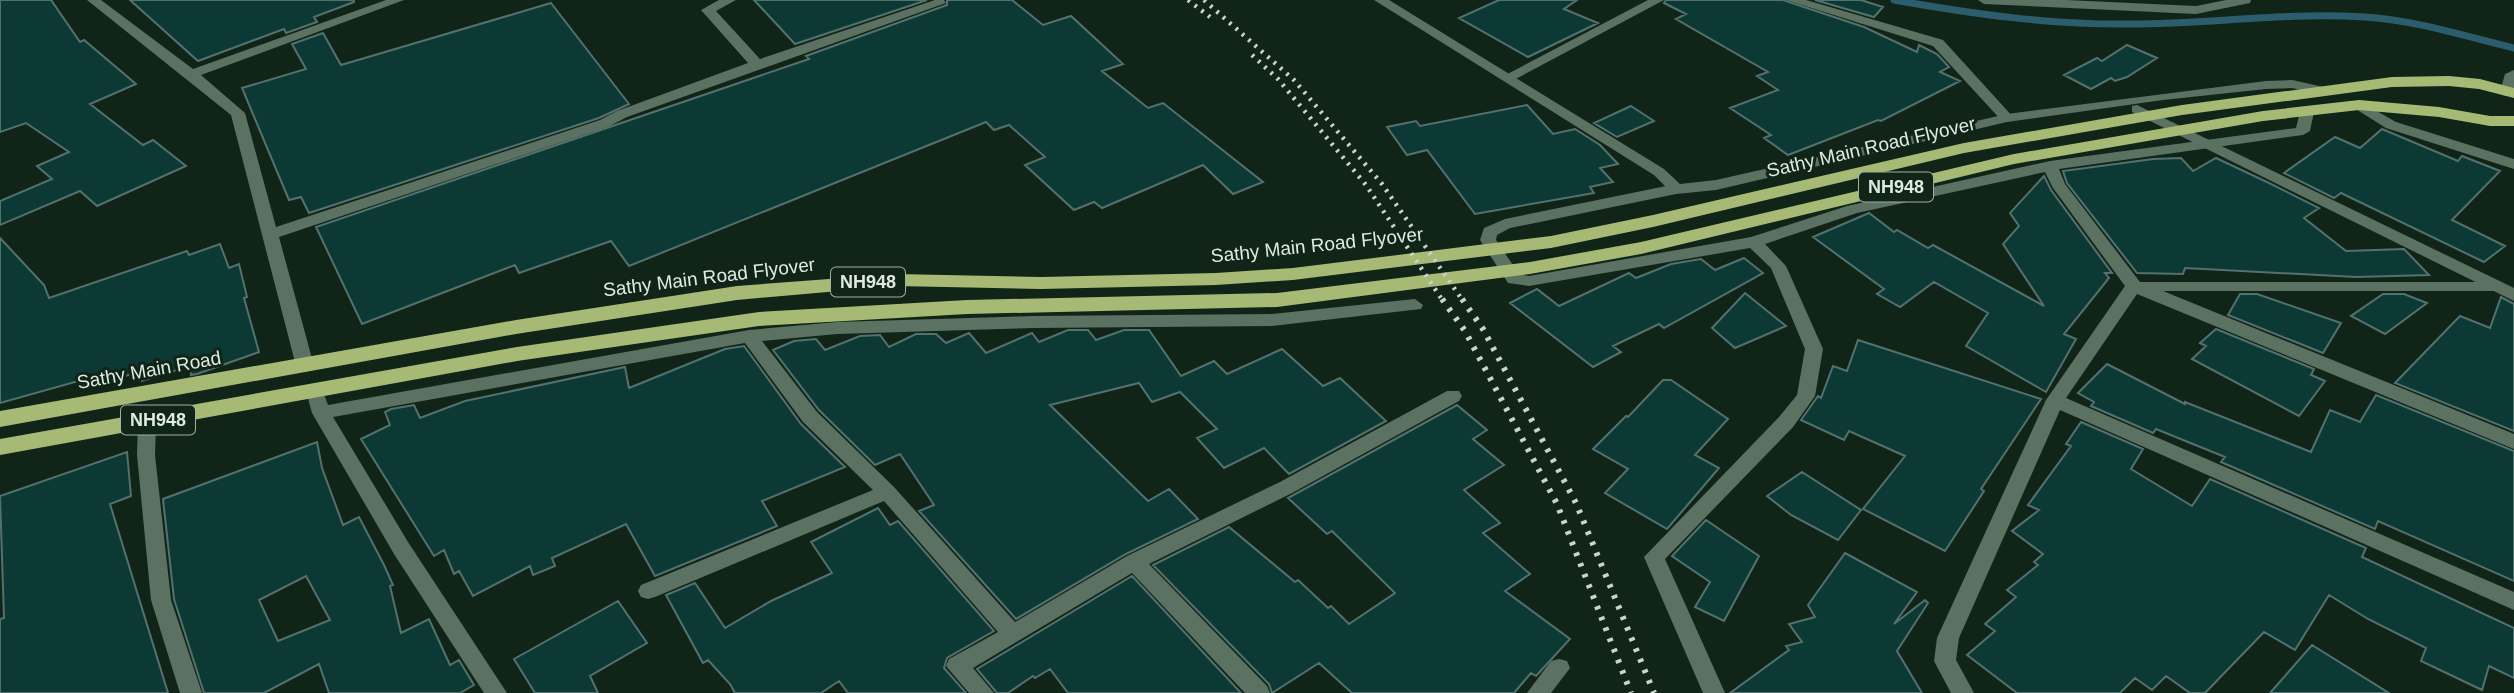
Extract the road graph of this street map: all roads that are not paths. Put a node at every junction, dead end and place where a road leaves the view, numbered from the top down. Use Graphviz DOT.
graph roads {
  1 [pos="93,0"];
  2 [pos="398,0"];
  3 [pos="730,0"];
  4 [pos="1380,0"];
  5 [pos="1658,0"];
  6 [pos="1792,0"];
  7 [pos="1983,0"];
  8 [pos="2245,0"];
  9 [pos="940,3"];
  10 [pos="757,64"];
  11 [pos="191,74"];
  12 [pos="2514,74"];
  13 [pos="1507,78"];
  14 [pos="2426,81"];
  15 [pos="2323,91"];
  16 [pos="2512,96"];
  17 [pos="2124,102"];
  18 [pos="2359,105"];
  19 [pos="2307,112"];
  20 [pos="2460,116"];
  21 [pos="2007,118"];
  22 [pos="2514,121"];
  23 [pos="2207,144"];
  24 [pos="2514,164"];
  25 [pos="2050,166"];
  26 [pos="1676,189"];
  27 [pos="270,235"];
  28 [pos="1754,242"];
  29 [pos="2134,286"];
  30 [pos="2496,286"];
  31 [pos="2514,295"];
  32 [pos="1415,305"];
  33 [pos="749,336"];
  34 [pos="305,366"];
  35 [pos="315,391"];
  36 [pos="1453,396"];
  37 [pos="2055,400"];
  38 [pos="321,413"];
  39 [pos="0,419"];
  40 [pos="147,422"];
  41 [pos="2514,442"];
  42 [pos="0,447"];
  43 [pos="887,492"];
  44 [pos="1134,562"];
  45 [pos="648,591"];
  46 [pos="2514,601"];
  47 [pos="1013,634"];
  48 [pos="1559,668"];
  49 [pos="191,693"];
  50 [pos="496,693"];
  51 [pos="984,693"];
  52 [pos="1259,693"];
  53 [pos="1538,693"];
  54 [pos="1714,693"];
  55 [pos="1962,693"];
  1 -- 11 [label="street"];
  2 -- 11 [label="street"];
  3 -- 10 [label="street"];
  4 -- 13 [label="street"];
  5 -- 13 [label="street"];
  6 -- 21 [label="street"];
  7 -- 8 [label="street"];
  9 -- 10 [label="street"];
  10 -- 27 [label="street"];
  11 -- 27 [label="street"];
  12 -- 16 [label="street"];
  13 -- 26 [label="street"];
  14 -- 15 [label="highway, NH948"];
  14 -- 16 [label="highway, NH948"];
  14 -- 20 [label="highway"];
  15 -- 17 [label="street"];
  15 -- 34 [label="highway, Sathy Main Road Flyover / NH948"];
  17 -- 21 [label="street"];
  17 -- 23 [label="street"];
  18 -- 19 [label="highway, NH948"];
  18 -- 20 [label="highway, NH948"];
  18 -- 24 [label="street"];
  19 -- 23 [label="street"];
  19 -- 35 [label="highway, NH948"];
  20 -- 22 [label="highway, NH948"];
  21 -- 26 [label="street"];
  23 -- 25 [label="street"];
  23 -- 30 [label="street"];
  25 -- 28 [label="street"];
  25 -- 29 [label="street"];
  26 -- 28 [label="street"];
  27 -- 34 [label="street"];
  28 -- 54 [label="street"];
  29 -- 30 [label="street"];
  29 -- 37 [label="street"];
  29 -- 41 [label="street"];
  30 -- 31 [label="street"];
  32 -- 33 [label="street"];
  33 -- 38 [label="street"];
  33 -- 43 [label="street"];
  34 -- 39 [label="highway, Sathy Main Road / NH948"];
  35 -- 38 [label="street"];
  35 -- 40 [label="highway, NH948"];
  36 -- 44 [label="street"];
  37 -- 46 [label="street"];
  37 -- 55 [label="street"];
  38 -- 50 [label="street"];
  40 -- 42 [label="highway, NH948"];
  40 -- 49 [label="street"];
  43 -- 45 [label="street"];
  43 -- 47 [label="street"];
  44 -- 47 [label="street"];
  44 -- 52 [label="street"];
  47 -- 51 [label="street"];
  48 -- 53 [label="street"];
}
